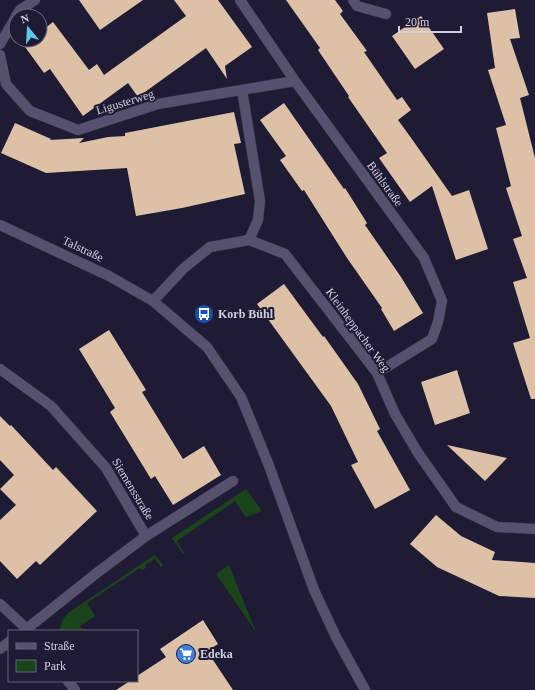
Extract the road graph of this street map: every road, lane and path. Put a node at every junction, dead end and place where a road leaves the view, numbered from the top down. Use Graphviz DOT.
graph roads {
  1 [pos="35,0"];
  2 [pos="240,0"];
  3 [pos="353,0"];
  4 [pos="23,8"];
  5 [pos="386,14"];
  6 [pos="8,30"];
  7 [pos="0,44"];
  8 [pos="0,55"];
  9 [pos="295,81"];
  10 [pos="242,90"];
  11 [pos="0,226"];
  12 [pos="250,240"];
  13 [pos="153,300"];
  14 [pos="0,369"];
  15 [pos="377,373"];
  16 [pos="233,481"];
  17 [pos="535,529"];
  18 [pos="146,536"];
  19 [pos="0,604"];
  20 [pos="27,630"];
  21 [pos="8,643"];
  22 [pos="0,649"];
  23 [pos="69,682"];
  24 [pos="75,690"];
  25 [pos="365,690"];
  1 -- 4 [label="street"];
  2 -- 9 [label="street, Bühlstraße"];
  3 -- 5 [label="street"];
  6 -- 7 [label="street"];
  8 -- 10 [label="street, Ligusterweg"];
  9 -- 10 [label="street, Ligusterweg"];
  9 -- 15 [label="street, Bühlstraße"];
  10 -- 12 [label="street"];
  11 -- 13 [label="street, Talstraße"];
  12 -- 13 [label="street"];
  12 -- 15 [label="street, Kleinheppacher Weg"];
  13 -- 25 [label="street, Talstraße"];
  14 -- 18 [label="street, Siemensstraße"];
  15 -- 17 [label="street, Kleinheppacher Weg"];
  16 -- 18 [label="street"];
  18 -- 20 [label="street, Siemensstraße"];
  19 -- 20 [label="street"];
  21 -- 22 [label="street"];
  23 -- 24 [label="street"];
}
